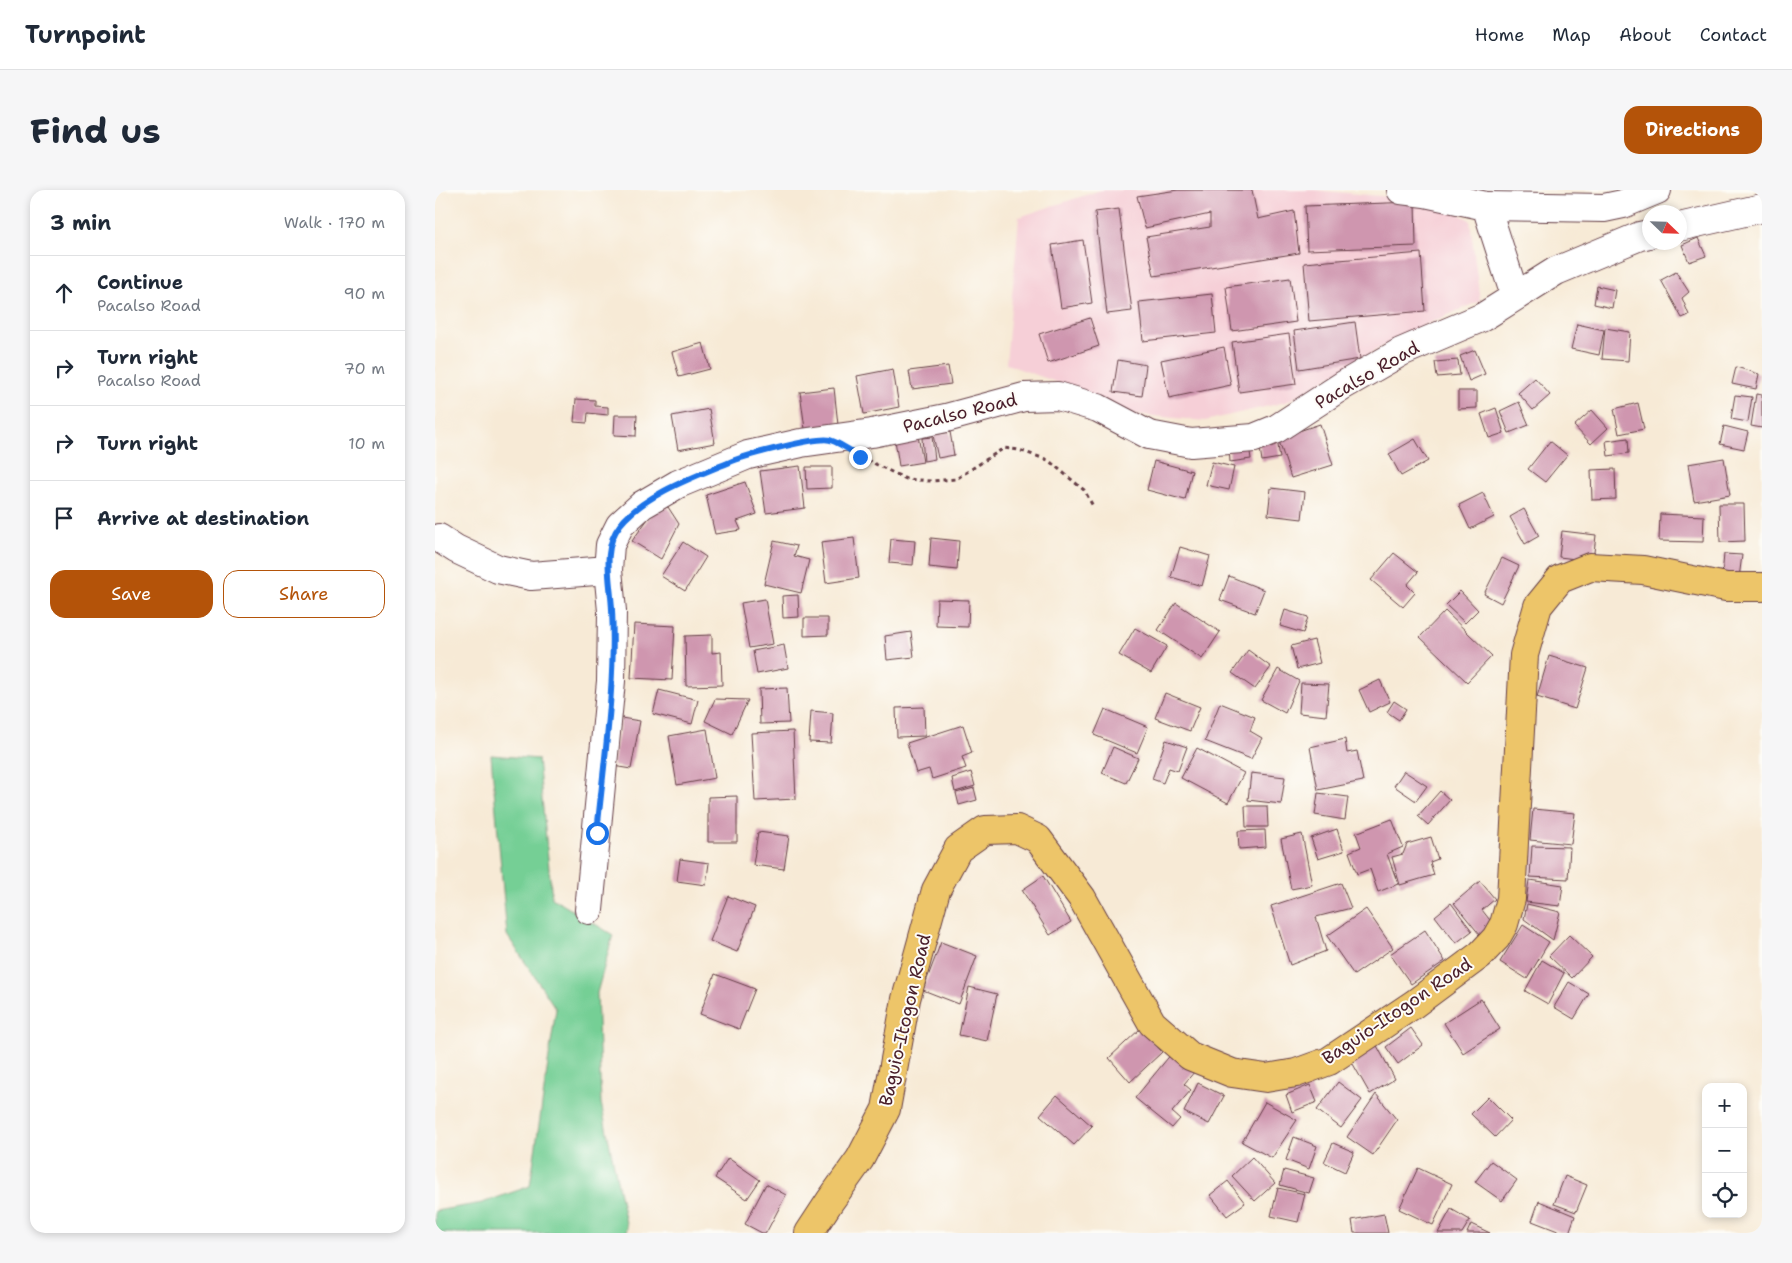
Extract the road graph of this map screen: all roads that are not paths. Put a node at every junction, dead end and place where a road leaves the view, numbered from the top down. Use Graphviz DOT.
graph roads {
  1 [pos="1401,190"];
  2 [pos="1657,190"];
  3 [pos="1486,206"];
  4 [pos="1762,208"];
  5 [pos="1687,225"];
  6 [pos="1642,236"];
  7 [pos="1515,296"];
  8 [pos="439,538"];
  9 [pos="609,570"];
  10 [pos="1762,588"];
  11 [pos="589,910"];
  12 [pos="809,1233"];
  1 -- 3 [label="street"];
  2 -- 3 [label="street"];
  3 -- 7 [label="street"];
  4 -- 5 [label="street"];
  6 -- 7 [label="street, Pacalso Road"];
  7 -- 9 [label="street, Pacalso Road"];
  8 -- 9 [label="street"];
  9 -- 11 [label="street, Pacalso Road"];
  10 -- 12 [label="main road, Baguio-Itogon Road"];
}
